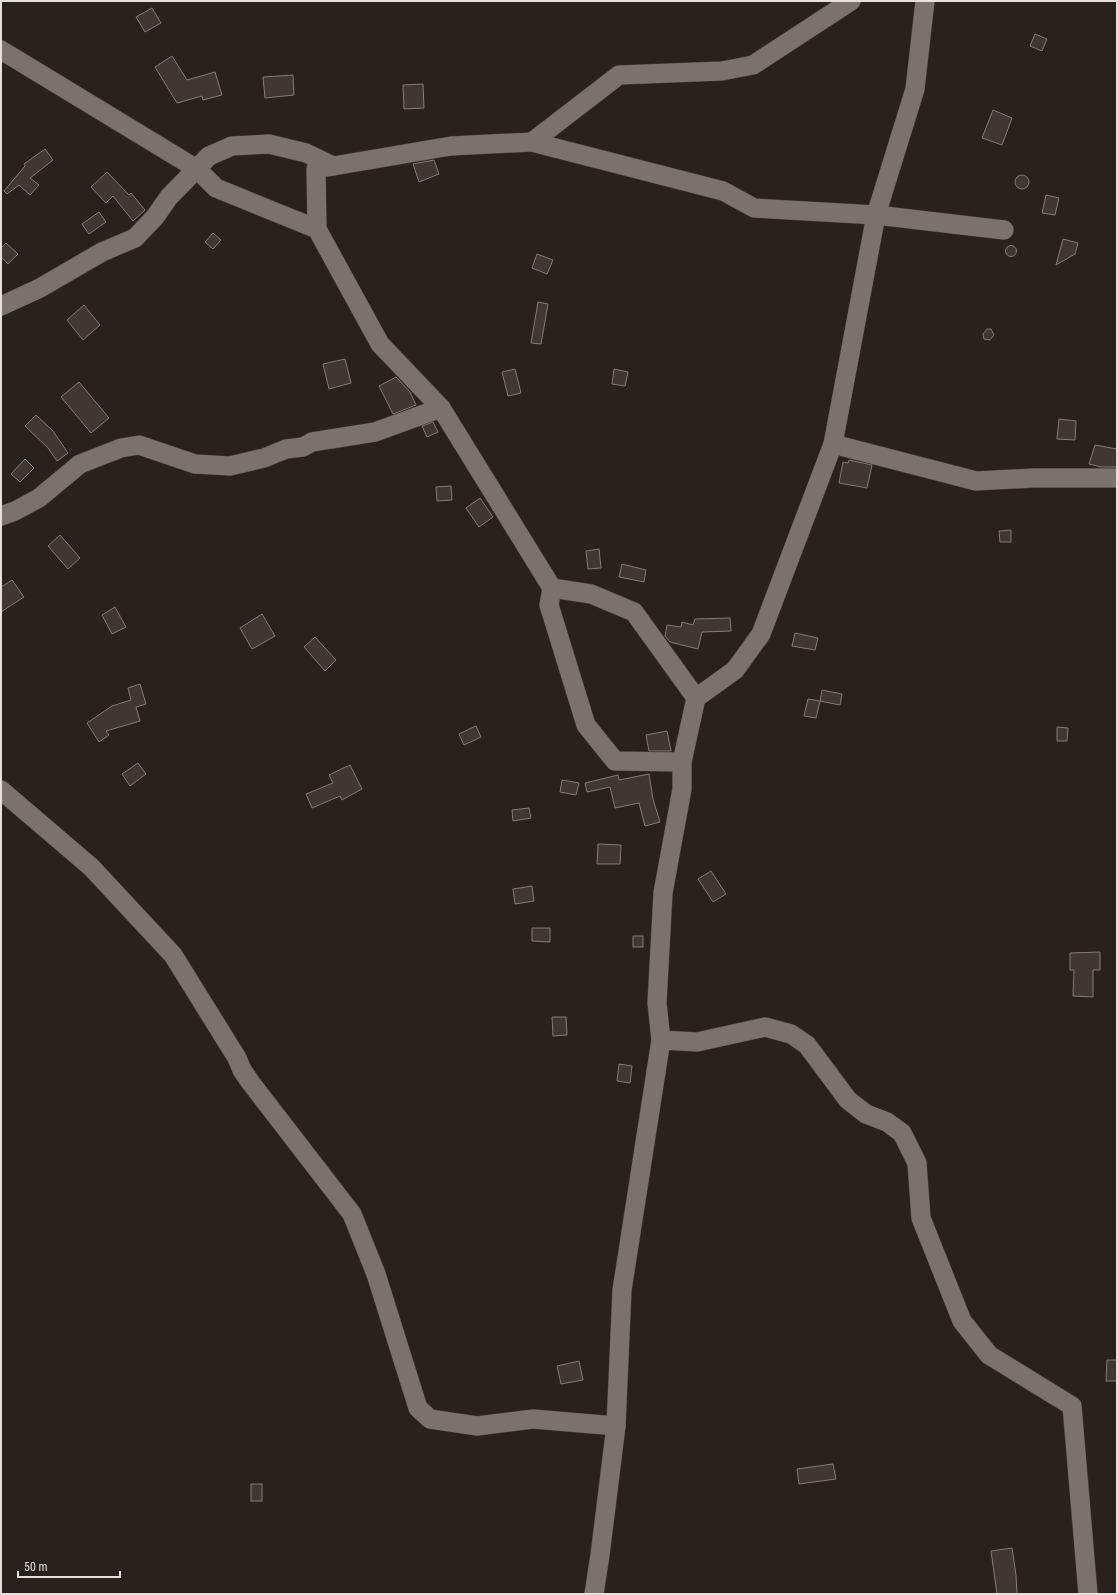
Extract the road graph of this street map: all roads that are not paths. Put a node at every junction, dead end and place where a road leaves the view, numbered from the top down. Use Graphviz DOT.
graph roads {
  1 [pos="851,1"];
  2 [pos="925,1"];
  3 [pos="1,50"];
  4 [pos="532,142"];
  5 [pos="333,166"];
  6 [pos="197,169"];
  7 [pos="876,215"];
  8 [pos="317,229"];
  9 [pos="1004,230"];
  10 [pos="1,306"];
  11 [pos="441,408"];
  12 [pos="833,444"];
  13 [pos="1117,478"];
  14 [pos="1,516"];
  15 [pos="552,588"];
  16 [pos="696,698"];
  17 [pos="682,762"];
  18 [pos="1,790"];
  19 [pos="661,1040"];
  20 [pos="616,1426"];
  21 [pos="594,1594"];
  22 [pos="1088,1594"];
  1 -- 4 [label="street"];
  2 -- 7 [label="street"];
  3 -- 6 [label="street"];
  4 -- 5 [label="street"];
  4 -- 7 [label="street"];
  5 -- 6 [label="street"];
  5 -- 8 [label="street"];
  6 -- 8 [label="street"];
  6 -- 10 [label="street"];
  7 -- 9 [label="street"];
  7 -- 12 [label="street"];
  8 -- 11 [label="street"];
  11 -- 14 [label="street"];
  11 -- 15 [label="street"];
  12 -- 13 [label="street"];
  12 -- 16 [label="street"];
  15 -- 16 [label="street"];
  15 -- 17 [label="street"];
  16 -- 17 [label="street"];
  17 -- 19 [label="street"];
  18 -- 20 [label="street"];
  19 -- 20 [label="street"];
  19 -- 22 [label="street"];
  20 -- 21 [label="street"];
}
